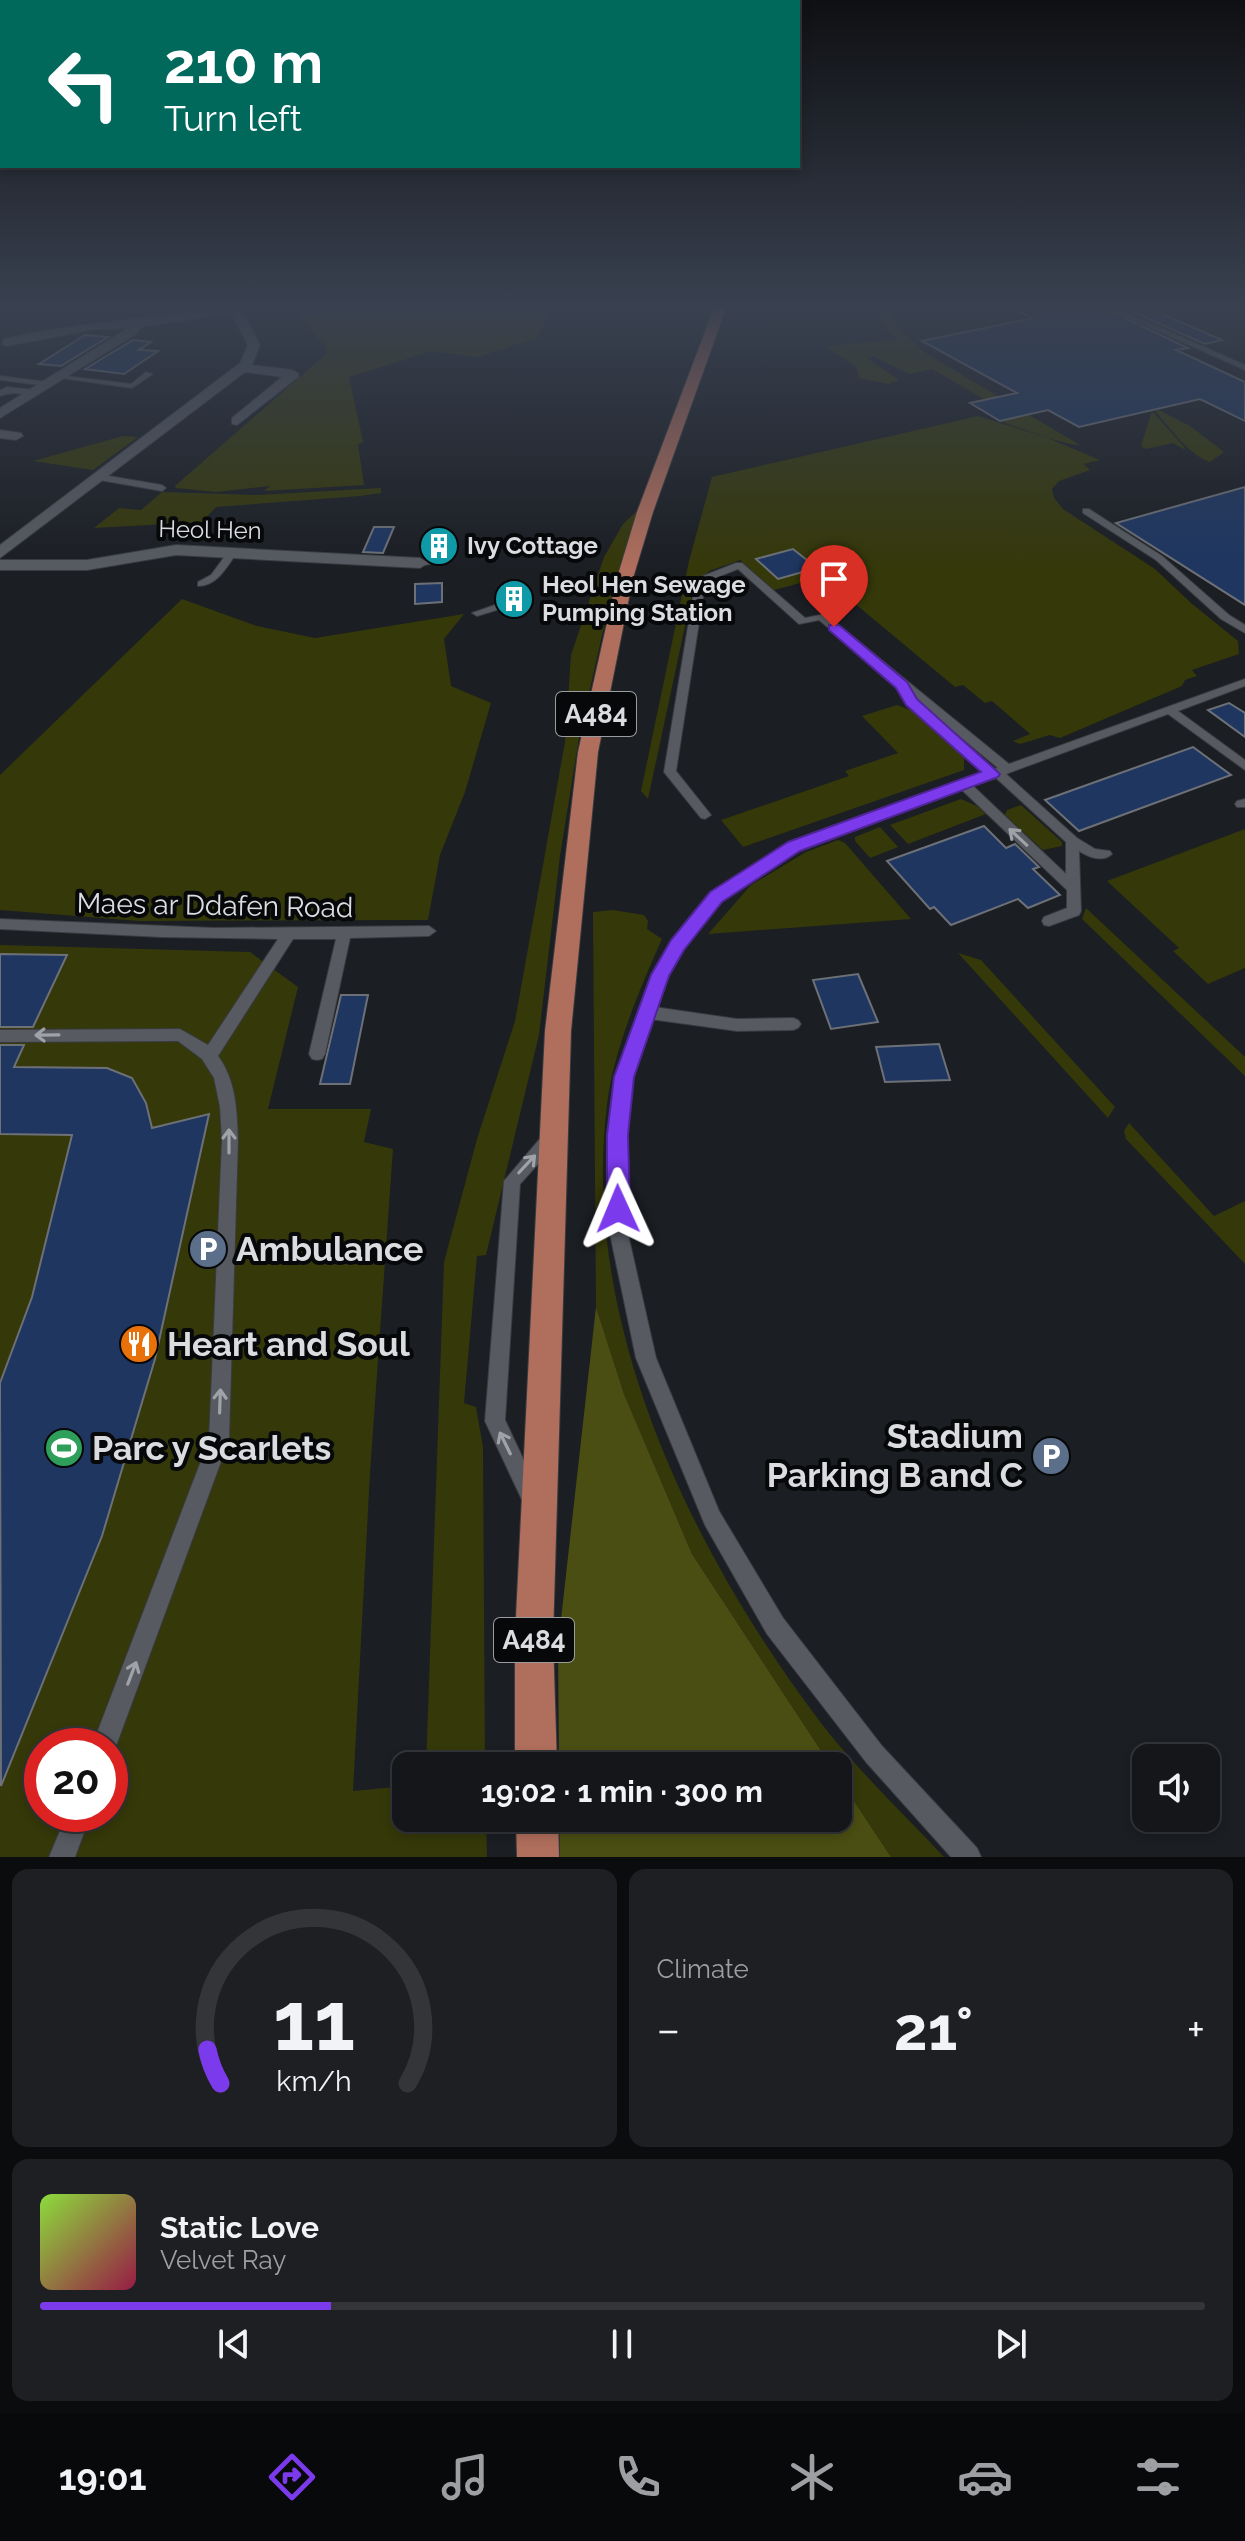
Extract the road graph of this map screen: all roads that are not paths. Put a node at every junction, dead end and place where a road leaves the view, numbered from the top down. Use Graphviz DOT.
graph roads {
  1 [pos="30,395"];
  2 [pos="206,395"];
  3 [pos="268,395"];
  4 [pos="688,395"];
  5 [pos="0,414"];
  6 [pos="237,421"];
  7 [pos="0,434"];
  8 [pos="16,436"];
  9 [pos="97,477"];
  10 [pos="162,488"];
  11 [pos="1086,511"];
  12 [pos="0,553"];
  13 [pos="231,554"];
  14 [pos="442,559"];
  15 [pos="420,563"];
  16 [pos="0,565"];
  17 [pos="202,584"];
  18 [pos="509,603"];
  19 [pos="477,613"];
  20 [pos="1245,630"];
  21 [pos="1245,682"];
  22 [pos="1168,709"];
  23 [pos="1245,766"];
  24 [pos="998,771"];
  25 [pos="963,784"];
  26 [pos="705,815"];
  27 [pos="1072,841"];
  28 [pos="1105,854"];
  29 [pos="1074,889"];
  30 [pos="1049,921"];
  31 [pos="0,924"];
  32 [pos="429,931"];
  33 [pos="289,934"];
  34 [pos="344,934"];
  35 [pos="645,1012"];
  36 [pos="793,1024"];
  37 [pos="0,1036"];
  38 [pos="317,1054"];
  39 [pos="210,1055"];
  40 [pos="554,1136"];
  41 [pos="539,1513"];
  42 [pos="111,1728"];
  43 [pos="536,1752"];
  44 [pos="72,1832"];
  45 [pos="537,1832"];
  46 [pos="62,1857"];
  47 [pos="538,1857"];
  48 [pos="968,1857"];
  1 -- 5 [label="street"];
  2 -- 9 [label="street"];
  3 -- 6 [label="street"];
  4 -- 40 [label="main road, A484"];
  7 -- 8 [label="street"];
  9 -- 10 [label="lane"];
  9 -- 12 [label="street"];
  11 -- 20 [label="lane"];
  13 -- 15 [label="street, Heol Hen"];
  13 -- 16 [label="street, Heol Hen"];
  13 -- 17 [label="lane"];
  14 -- 15 [label="lane"];
  18 -- 19 [label="lane"];
  21 -- 22 [label="lane"];
  22 -- 23 [label="lane"];
  22 -- 24 [label="lane"];
  24 -- 25 [label="lane"];
  24 -- 26 [label="lane"];
  24 -- 27 [label="lane"];
  29 -- 25 [label="lane, one-way"];
  25 -- 35 [label="lane"];
  27 -- 28 [label="lane"];
  27 -- 29 [label="lane"];
  29 -- 30 [label="lane"];
  31 -- 33 [label="lane, Maes ar Ddafen Road"];
  32 -- 34 [label="lane, Maes ar Ddafen Road"];
  33 -- 34 [label="lane, Maes ar Ddafen Road"];
  33 -- 39 [label="lane"];
  34 -- 38 [label="lane"];
  35 -- 36 [label="lane"];
  35 -- 48 [label="lane"];
  39 -- 37 [label="lane, one-way"];
  42 -- 39 [label="lane, one-way"];
  40 -- 41 [label="main road, A484"];
  41 -- 40 [label="lane, one-way"];
  41 -- 43 [label="main road, A484"];
  44 -- 46 [label="lane"];
  45 -- 47 [label="main road"];
}
